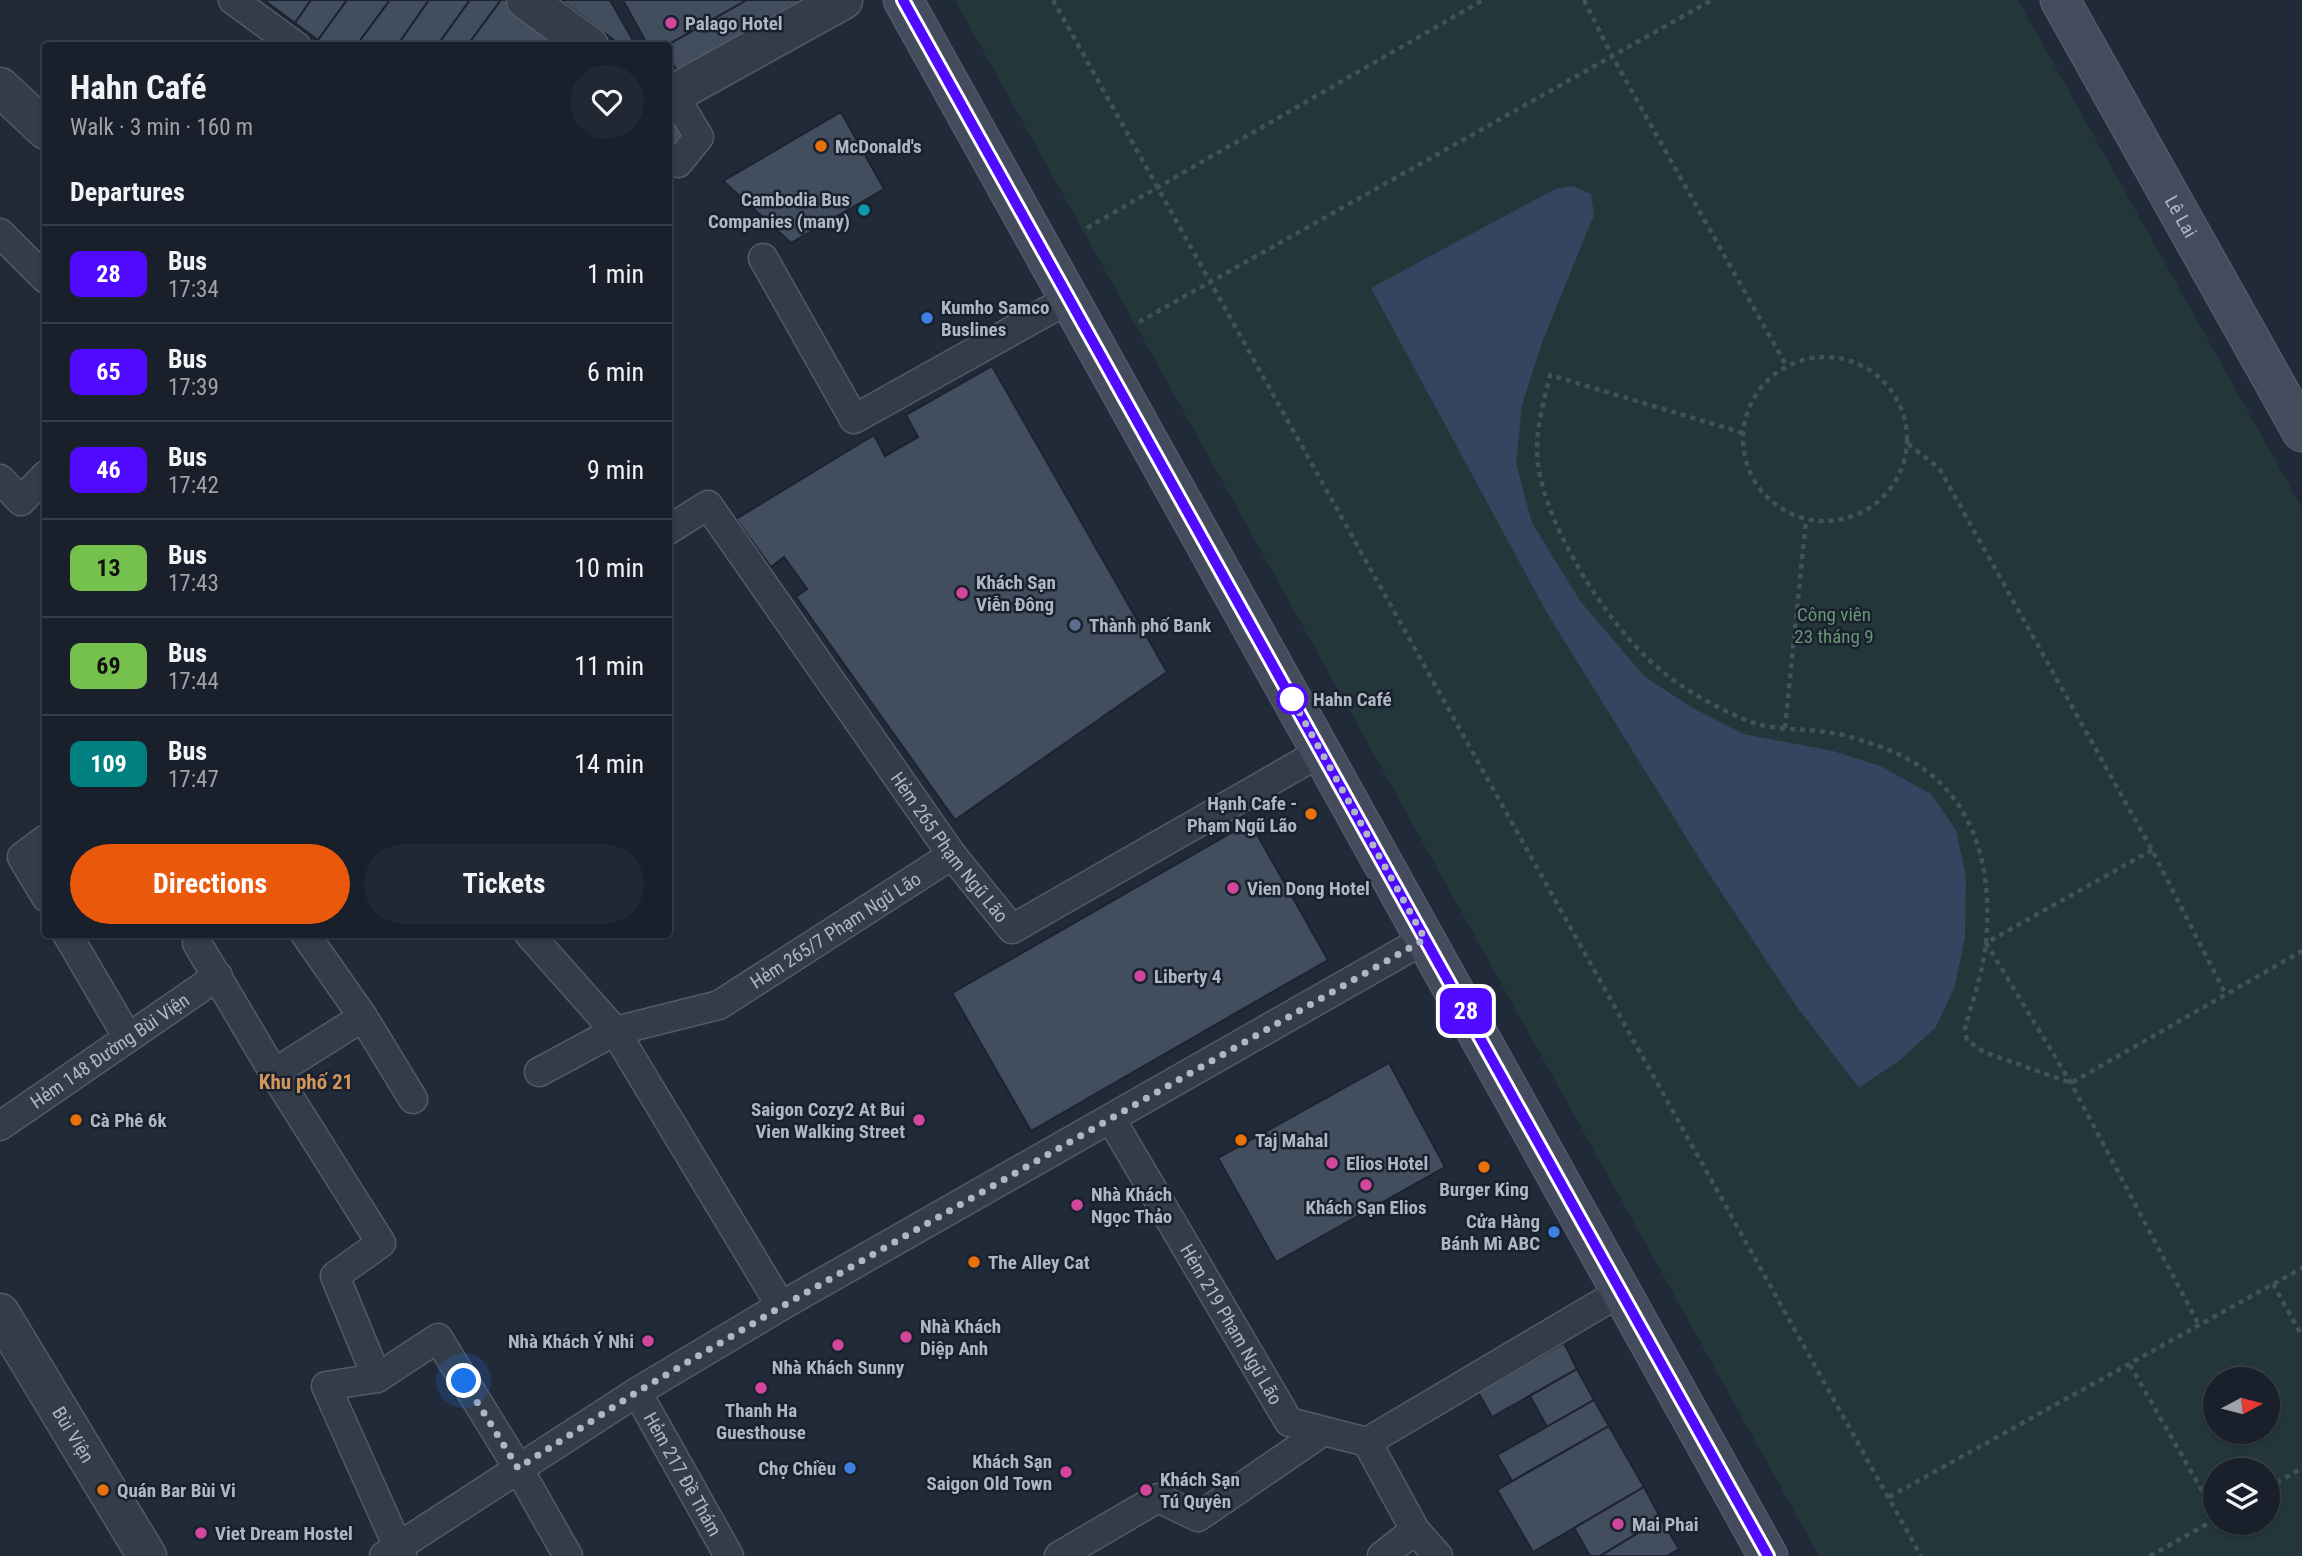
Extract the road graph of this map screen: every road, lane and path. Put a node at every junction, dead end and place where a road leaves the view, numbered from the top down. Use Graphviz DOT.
graph roads {
  1 [pos="233,0"];
  2 [pos="526,0"];
  3 [pos="843,0"];
  4 [pos="903,0"];
  5 [pos="1053,0"];
  6 [pos="1483,0"];
  7 [pos="1584,0"];
  8 [pos="1712,0"];
  9 [pos="2060,0"];
  10 [pos="288,42"];
  11 [pos="584,42"];
  12 [pos="1612,56"];
  13 [pos="0,87"];
  14 [pos="672,95"];
  15 [pos="672,97"];
  16 [pos="42,126"];
  17 [pos="678,163"];
  18 [pos="1158,186"];
  19 [pos="0,233"];
  20 [pos="1044,252"];
  21 [pos="763,258"];
  22 [pos="42,275"];
  23 [pos="1212,281"];
  24 [pos="1069,299"];
  25 [pos="1096,346"];
  26 [pos="1786,365"];
  27 [pos="2302,432"];
  28 [pos="1744,433"];
  29 [pos="1908,444"];
  30 [pos="0,479"];
  31 [pos="42,479"];
  32 [pos="1806,520"];
  33 [pos="672,528"];
  34 [pos="1784,728"];
  35 [pos="1321,752"];
  36 [pos="42,842"];
  37 [pos="2151,850"];
  38 [pos="952,855"];
  39 [pos="42,890"];
  40 [pos="69,938"];
  41 [pos="308,938"];
  42 [pos="533,938"];
  43 [pos="1425,939"];
  44 [pos="197,943"];
  45 [pos="1986,943"];
  46 [pos="2302,951"];
  47 [pos="218,975"];
  48 [pos="2225,993"];
  49 [pos="363,1017"];
  50 [pos="615,1031"];
  51 [pos="128,1038"];
  52 [pos="539,1072"];
  53 [pos="274,1073"];
  54 [pos="2071,1083"];
  55 [pos="413,1099"];
  56 [pos="1111,1119"];
  57 [pos="0,1126"];
  58 [pos="2302,1268"];
  59 [pos="2273,1284"];
  60 [pos="1622,1291"];
  61 [pos="781,1307"];
  62 [pos="0,1313"];
  63 [pos="2199,1325"];
  64 [pos="2302,1336"];
  65 [pos="2130,1364"];
  66 [pos="377,1378"];
  67 [pos="637,1392"];
  68 [pos="1322,1432"];
  69 [pos="1367,1442"];
  70 [pos="518,1468"];
  71 [pos="2302,1468"];
  72 [pos="2280,1481"];
  73 [pos="2203,1494"];
  74 [pos="1889,1497"];
  75 [pos="2203,1525"];
  76 [pos="1415,1530"];
  77 [pos="395,1553"];
  78 [pos="147,1556"];
  79 [pos="568,1556"];
  80 [pos="729,1556"];
  81 [pos="1059,1556"];
  82 [pos="1382,1556"];
  83 [pos="1438,1556"];
  84 [pos="1768,1556"];
  85 [pos="1922,1556"];
  86 [pos="2150,1556"];
  1 -- 10 [label="lane"];
  2 -- 11 [label="street"];
  3 -- 14 [label="street"];
  4 -- 20 [label="main road"];
  5 -- 18 [label="path"];
  6 -- 18 [label="path"];
  7 -- 12 [label="path"];
  8 -- 12 [label="path"];
  9 -- 27 [label="main road, Lê Lai"];
  12 -- 23 [label="path"];
  12 -- 26 [label="path"];
  13 -- 16 [label="street"];
  15 -- 17 [label="lane"];
  18 -- 20 [label="path"];
  18 -- 23 [label="path"];
  19 -- 22 [label="lane"];
  20 -- 24 [label="main road"];
  21 -- 24 [label="lane"];
  23 -- 25 [label="path"];
  23 -- 74 [label="path"];
  24 -- 25 [label="main road"];
  25 -- 35 [label="main road"];
  26 -- 28 [label="path"];
  26 -- 29 [label="path"];
  28 -- 32 [label="path"];
  28 -- 34 [label="path"];
  29 -- 32 [label="path"];
  29 -- 37 [label="path"];
  30 -- 31 [label="lane"];
  32 -- 34 [label="path"];
  33 -- 38 [label="lane, Hẻm 265 Phạm Ngũ Lão"];
  34 -- 45 [label="path"];
  35 -- 38 [label="lane, Hẻm 265 Phạm Ngũ Lão"];
  35 -- 43 [label="main road"];
  36 -- 39 [label="lane"];
  37 -- 45 [label="path"];
  37 -- 48 [label="path"];
  38 -- 50 [label="lane, Hẻm 265/7 Phạm Ngũ Lão"];
  40 -- 51 [label="lane"];
  41 -- 49 [label="lane"];
  42 -- 50 [label="lane"];
  43 -- 56 [label="lane"];
  43 -- 60 [label="main road"];
  44 -- 47 [label="lane"];
  45 -- 54 [label="path"];
  45 -- 54 [label="path"];
  46 -- 48 [label="path"];
  47 -- 51 [label="lane, Hẻm 148 Đường Bùi Viện"];
  47 -- 53 [label="lane"];
  48 -- 54 [label="path"];
  49 -- 53 [label="lane"];
  49 -- 55 [label="lane"];
  50 -- 52 [label="lane, Hẻm 265/7 Phạm Ngũ Lão"];
  50 -- 61 [label="lane"];
  51 -- 57 [label="lane, Hẻm 148 Đường Bùi Viện"];
  53 -- 66 [label="lane"];
  54 -- 63 [label="path"];
  56 -- 61 [label="lane"];
  56 -- 68 [label="lane, Hẻm 219 Phạm Ngũ Lão"];
  58 -- 59 [label="path"];
  59 -- 63 [label="path"];
  59 -- 64 [label="path"];
  60 -- 69 [label="lane"];
  60 -- 84 [label="main road"];
  61 -- 67 [label="lane"];
  62 -- 78 [label="street, Bùi Viện"];
  63 -- 65 [label="path"];
  65 -- 73 [label="path"];
  65 -- 74 [label="path"];
  66 -- 70 [label="lane"];
  66 -- 77 [label="lane"];
  67 -- 70 [label="lane"];
  67 -- 80 [label="lane, Hẻm 217 Ðề Thám"];
  68 -- 69 [label="lane, Hẻm 219 Phạm Ngũ Lão"];
  68 -- 81 [label="lane"];
  69 -- 76 [label="lane"];
  70 -- 77 [label="lane"];
  70 -- 79 [label="lane"];
  71 -- 72 [label="path"];
  74 -- 85 [label="path"];
  75 -- 86 [label="path"];
  76 -- 82 [label="lane"];
  76 -- 83 [label="lane"];
}
